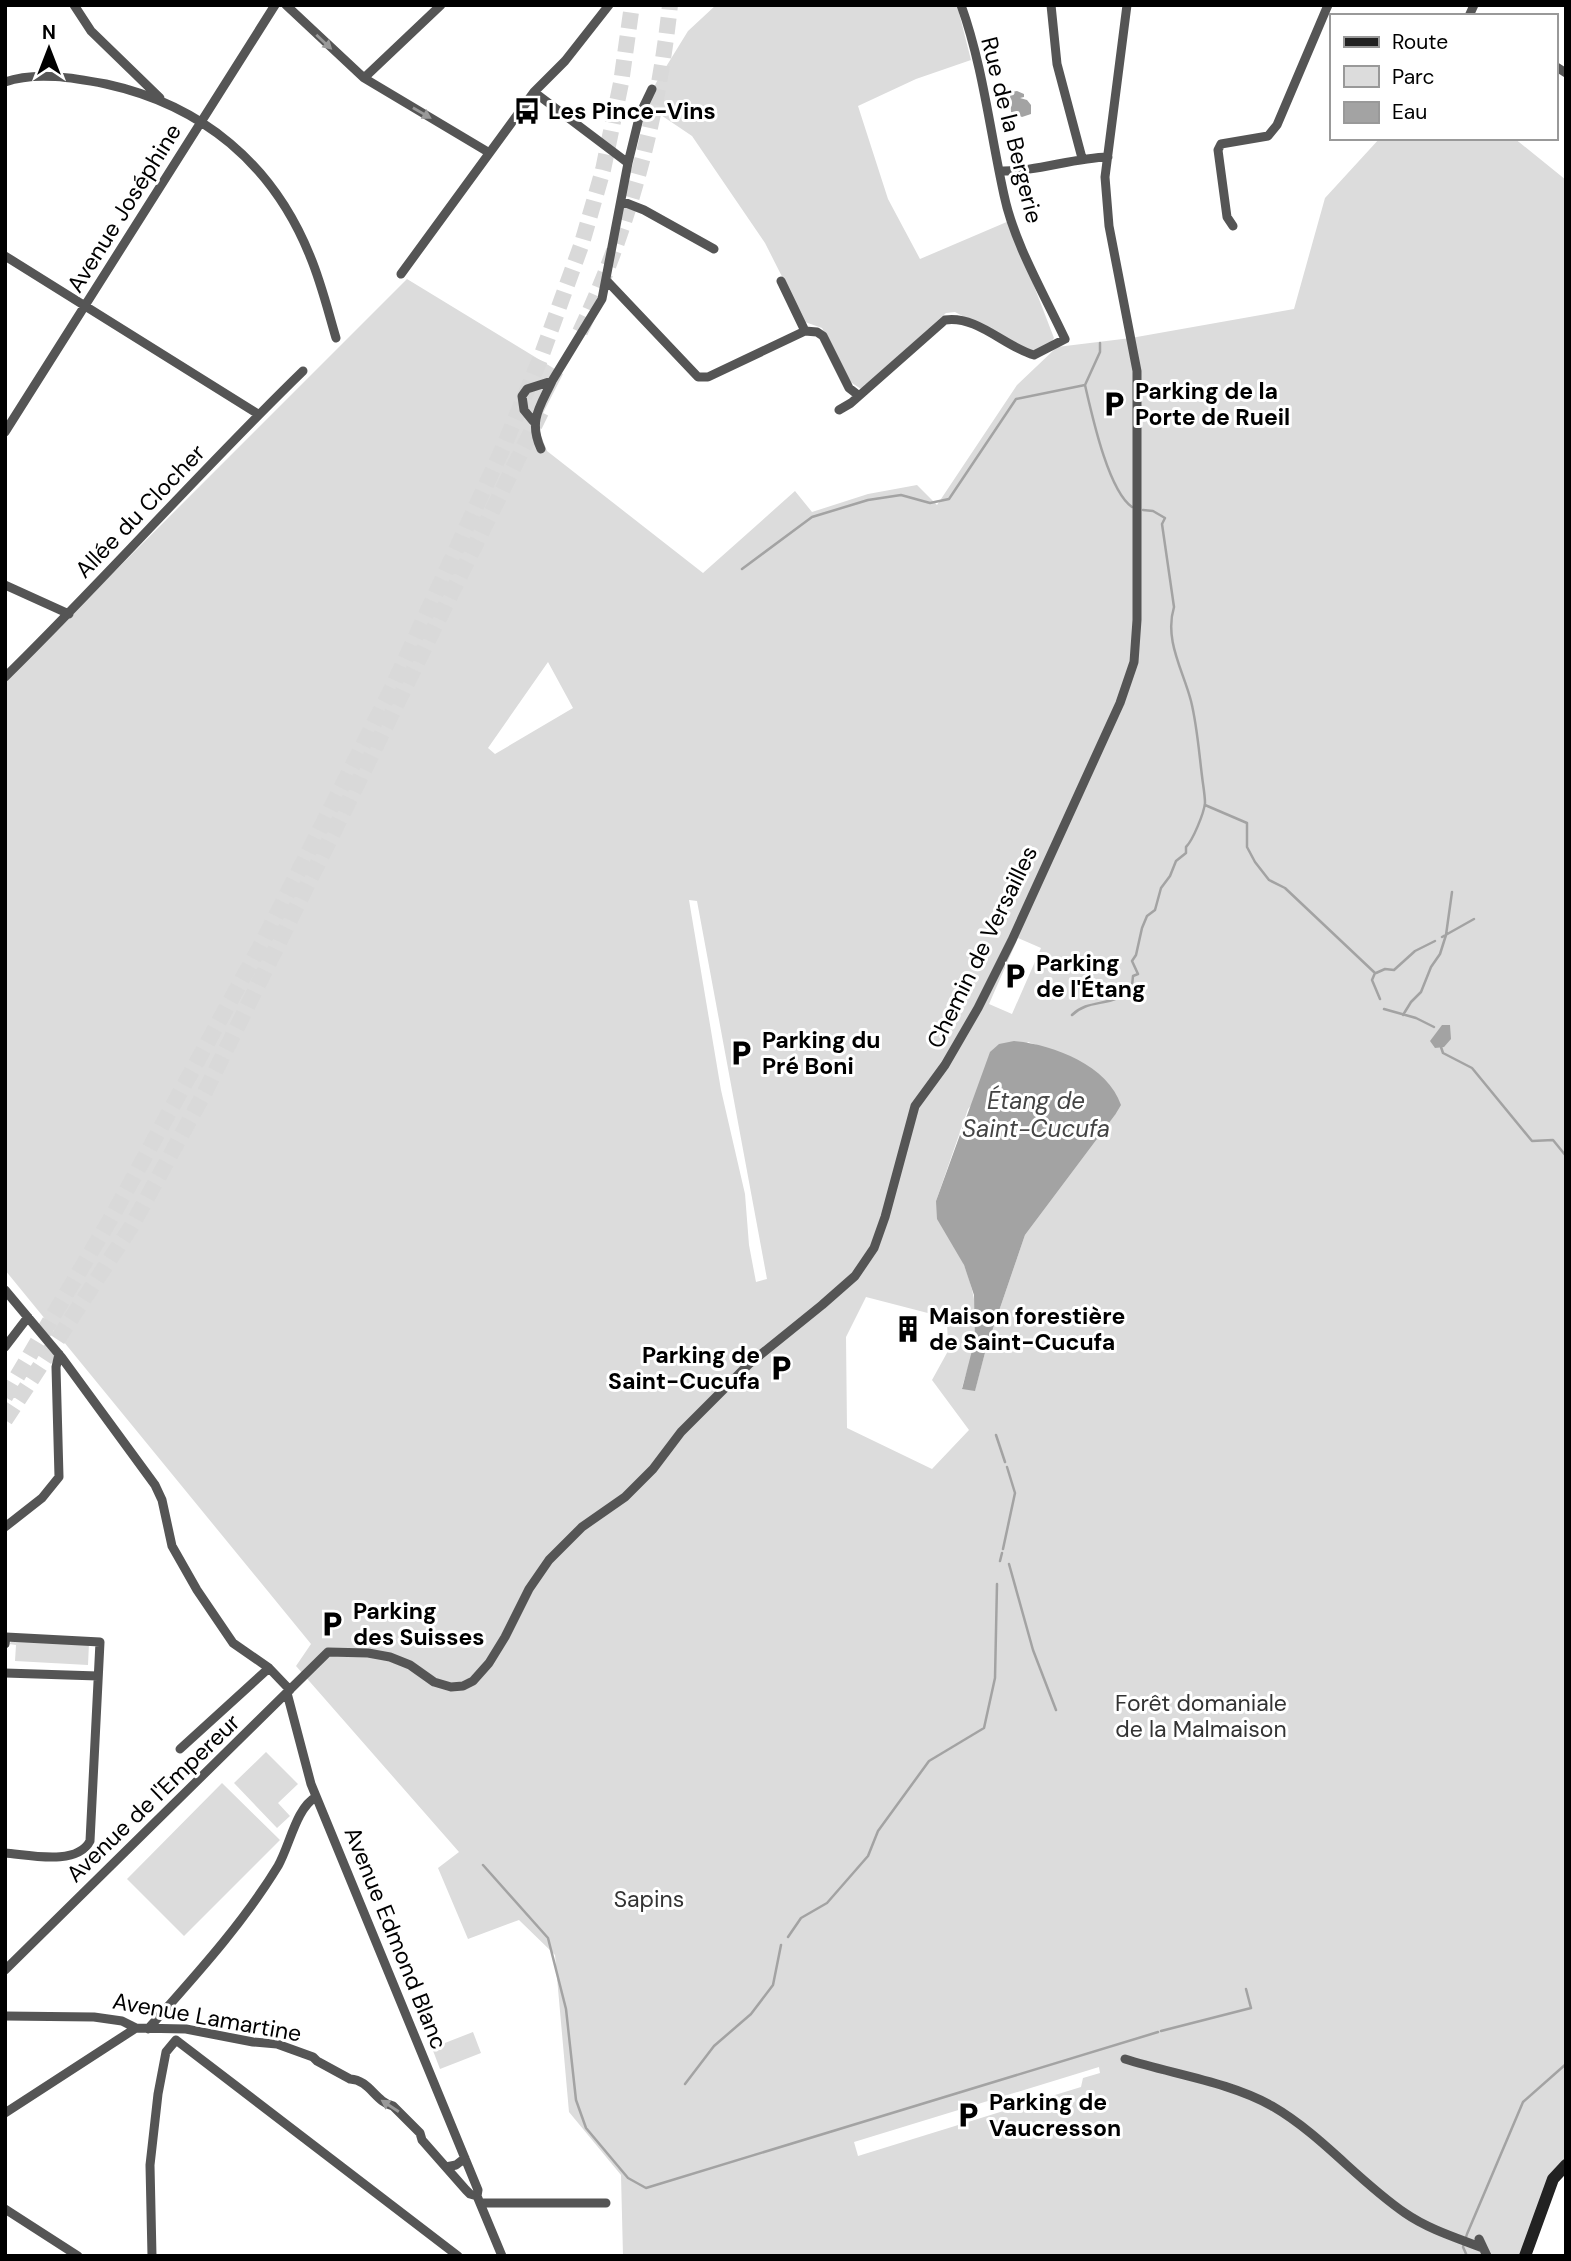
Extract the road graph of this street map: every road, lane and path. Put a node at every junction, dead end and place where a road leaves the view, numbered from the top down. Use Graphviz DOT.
graph roads {
  1 [pos="74,5"];
  2 [pos="275,5"];
  3 [pos="286,5"];
  4 [pos="441,5"];
  5 [pos="609,5"];
  6 [pos="961,5"];
  7 [pos="1051,5"];
  8 [pos="1128,5"];
  9 [pos="1328,5"];
  10 [pos="364,78"];
  11 [pos="142,80"];
  12 [pos="5,82"];
  13 [pos="652,89"];
  14 [pos="136,92"];
  15 [pos="534,92"];
  16 [pos="162,100"];
  17 [pos="202,121"];
  18 [pos="488,152"];
  19 [pos="1108,157"];
  20 [pos="1082,158"];
  21 [pos="628,163"];
  22 [pos="1000,171"];
  23 [pos="621,201"];
  24 [pos="1233,226"];
  25 [pos="714,249"];
  26 [pos="5,256"];
  27 [pos="401,274"];
  28 [pos="607,281"];
  29 [pos="781,281"];
  30 [pos="86,306"];
  31 [pos="805,331"];
  32 [pos="336,338"];
  33 [pos="303,371"];
  34 [pos="552,381"];
  35 [pos="858,395"];
  36 [pos="839,410"];
  37 [pos="258,414"];
  38 [pos="533,421"];
  39 [pos="5,432"];
  40 [pos="541,449"];
  41 [pos="5,585"];
  42 [pos="69,614"];
  43 [pos="5,677"];
  44 [pos="5,1290"];
  45 [pos="28,1317"];
  46 [pos="5,1347"];
  47 [pos="59,1354"];
  48 [pos="5,1527"];
  49 [pos="6,1637"];
  50 [pos="5,1644"];
  51 [pos="328,1652"];
  52 [pos="269,1668"];
  53 [pos="5,1673"];
  54 [pos="99,1676"];
  55 [pos="289,1692"];
  56 [pos="180,1749"];
  57 [pos="316,1797"];
  58 [pos="5,1853"];
  59 [pos="5,1970"];
  60 [pos="5,2016"];
  61 [pos="136,2028"];
  62 [pos="148,2029"];
  63 [pos="176,2035"];
  64 [pos="1125,2059"];
  65 [pos="5,2113"];
  66 [pos="465,2158"];
  67 [pos="444,2165"];
  68 [pos="1566,2165"];
  69 [pos="479,2199"];
  70 [pos="606,2203"];
  71 [pos="5,2209"];
  72 [pos="1483,2248"];
  73 [pos="78,2256"];
  74 [pos="152,2256"];
  75 [pos="458,2256"];
  76 [pos="502,2256"];
  77 [pos="1525,2256"];
  1 -- 11 [label="street"];
  2 -- 17 [label="street, Avenue Joséphine"];
  3 -- 10 [label="street, one-way"];
  4 -- 10 [label="street"];
  5 -- 15 [label="street"];
  6 -- 22 [label="street, Rue de la Bergerie"];
  7 -- 20 [label="street"];
  8 -- 19 [label="street, Chemin de Versailles"];
  9 -- 24 [label="street"];
  10 -- 18 [label="street, one-way"];
  11 -- 14 [label="street"];
  11 -- 16 [label="street"];
  12 -- 14 [label="street"];
  13 -- 21 [label="street"];
  14 -- 16 [label="street"];
  15 -- 18 [label="street"];
  15 -- 21 [label="street"];
  16 -- 17 [label="street"];
  17 -- 30 [label="street, Avenue Joséphine"];
  17 -- 32 [label="street"];
  18 -- 27 [label="street"];
  19 -- 20 [label="street"];
  19 -- 51 [label="street, Chemin de Versailles"];
  20 -- 22 [label="street"];
  21 -- 23 [label="street"];
  22 -- 35 [label="street, Rue de la Bergerie"];
  23 -- 25 [label="street"];
  23 -- 28 [label="street"];
  26 -- 30 [label="street"];
  28 -- 31 [label="street"];
  28 -- 34 [label="street"];
  29 -- 31 [label="street"];
  30 -- 37 [label="street"];
  30 -- 39 [label="street, Avenue Joséphine"];
  31 -- 35 [label="street"];
  33 -- 37 [label="street, Allée du Clocher"];
  34 -- 38 [label="street"];
  34 -- 38 [label="street"];
  35 -- 36 [label="street"];
  37 -- 42 [label="street, Allée du Clocher"];
  38 -- 40 [label="street"];
  41 -- 42 [label="street"];
  42 -- 43 [label="street, Allée du Clocher"];
  44 -- 45 [label="street"];
  45 -- 46 [label="street"];
  45 -- 47 [label="street"];
  47 -- 48 [label="street"];
  47 -- 52 [label="street"];
  49 -- 50 [label="street"];
  49 -- 54 [label="street"];
  51 -- 55 [label="street, Avenue de l'Empereur"];
  52 -- 55 [label="street"];
  52 -- 56 [label="street"];
  53 -- 54 [label="street"];
  54 -- 58 [label="street"];
  55 -- 57 [label="street, Avenue Edmond Blanc"];
  55 -- 59 [label="street, Avenue de l'Empereur"];
  57 -- 62 [label="street"];
  57 -- 66 [label="street, Avenue Edmond Blanc"];
  60 -- 61 [label="street, Avenue Lamartine"];
  61 -- 62 [label="street, Avenue Lamartine"];
  61 -- 65 [label="street"];
  62 -- 63 [label="street, Avenue Lamartine"];
  67 -- 63 [label="street, Avenue Lamartine, one-way"];
  63 -- 74 [label="street"];
  63 -- 75 [label="street"];
  64 -- 72 [label="street"];
  66 -- 67 [label="street"];
  66 -- 69 [label="street, Avenue Edmond Blanc"];
  67 -- 69 [label="street, Avenue Lamartine"];
  68 -- 77 [label="street"];
  69 -- 70 [label="street"];
  69 -- 76 [label="street, Avenue Edmond Blanc"];
  71 -- 73 [label="street"];
}
